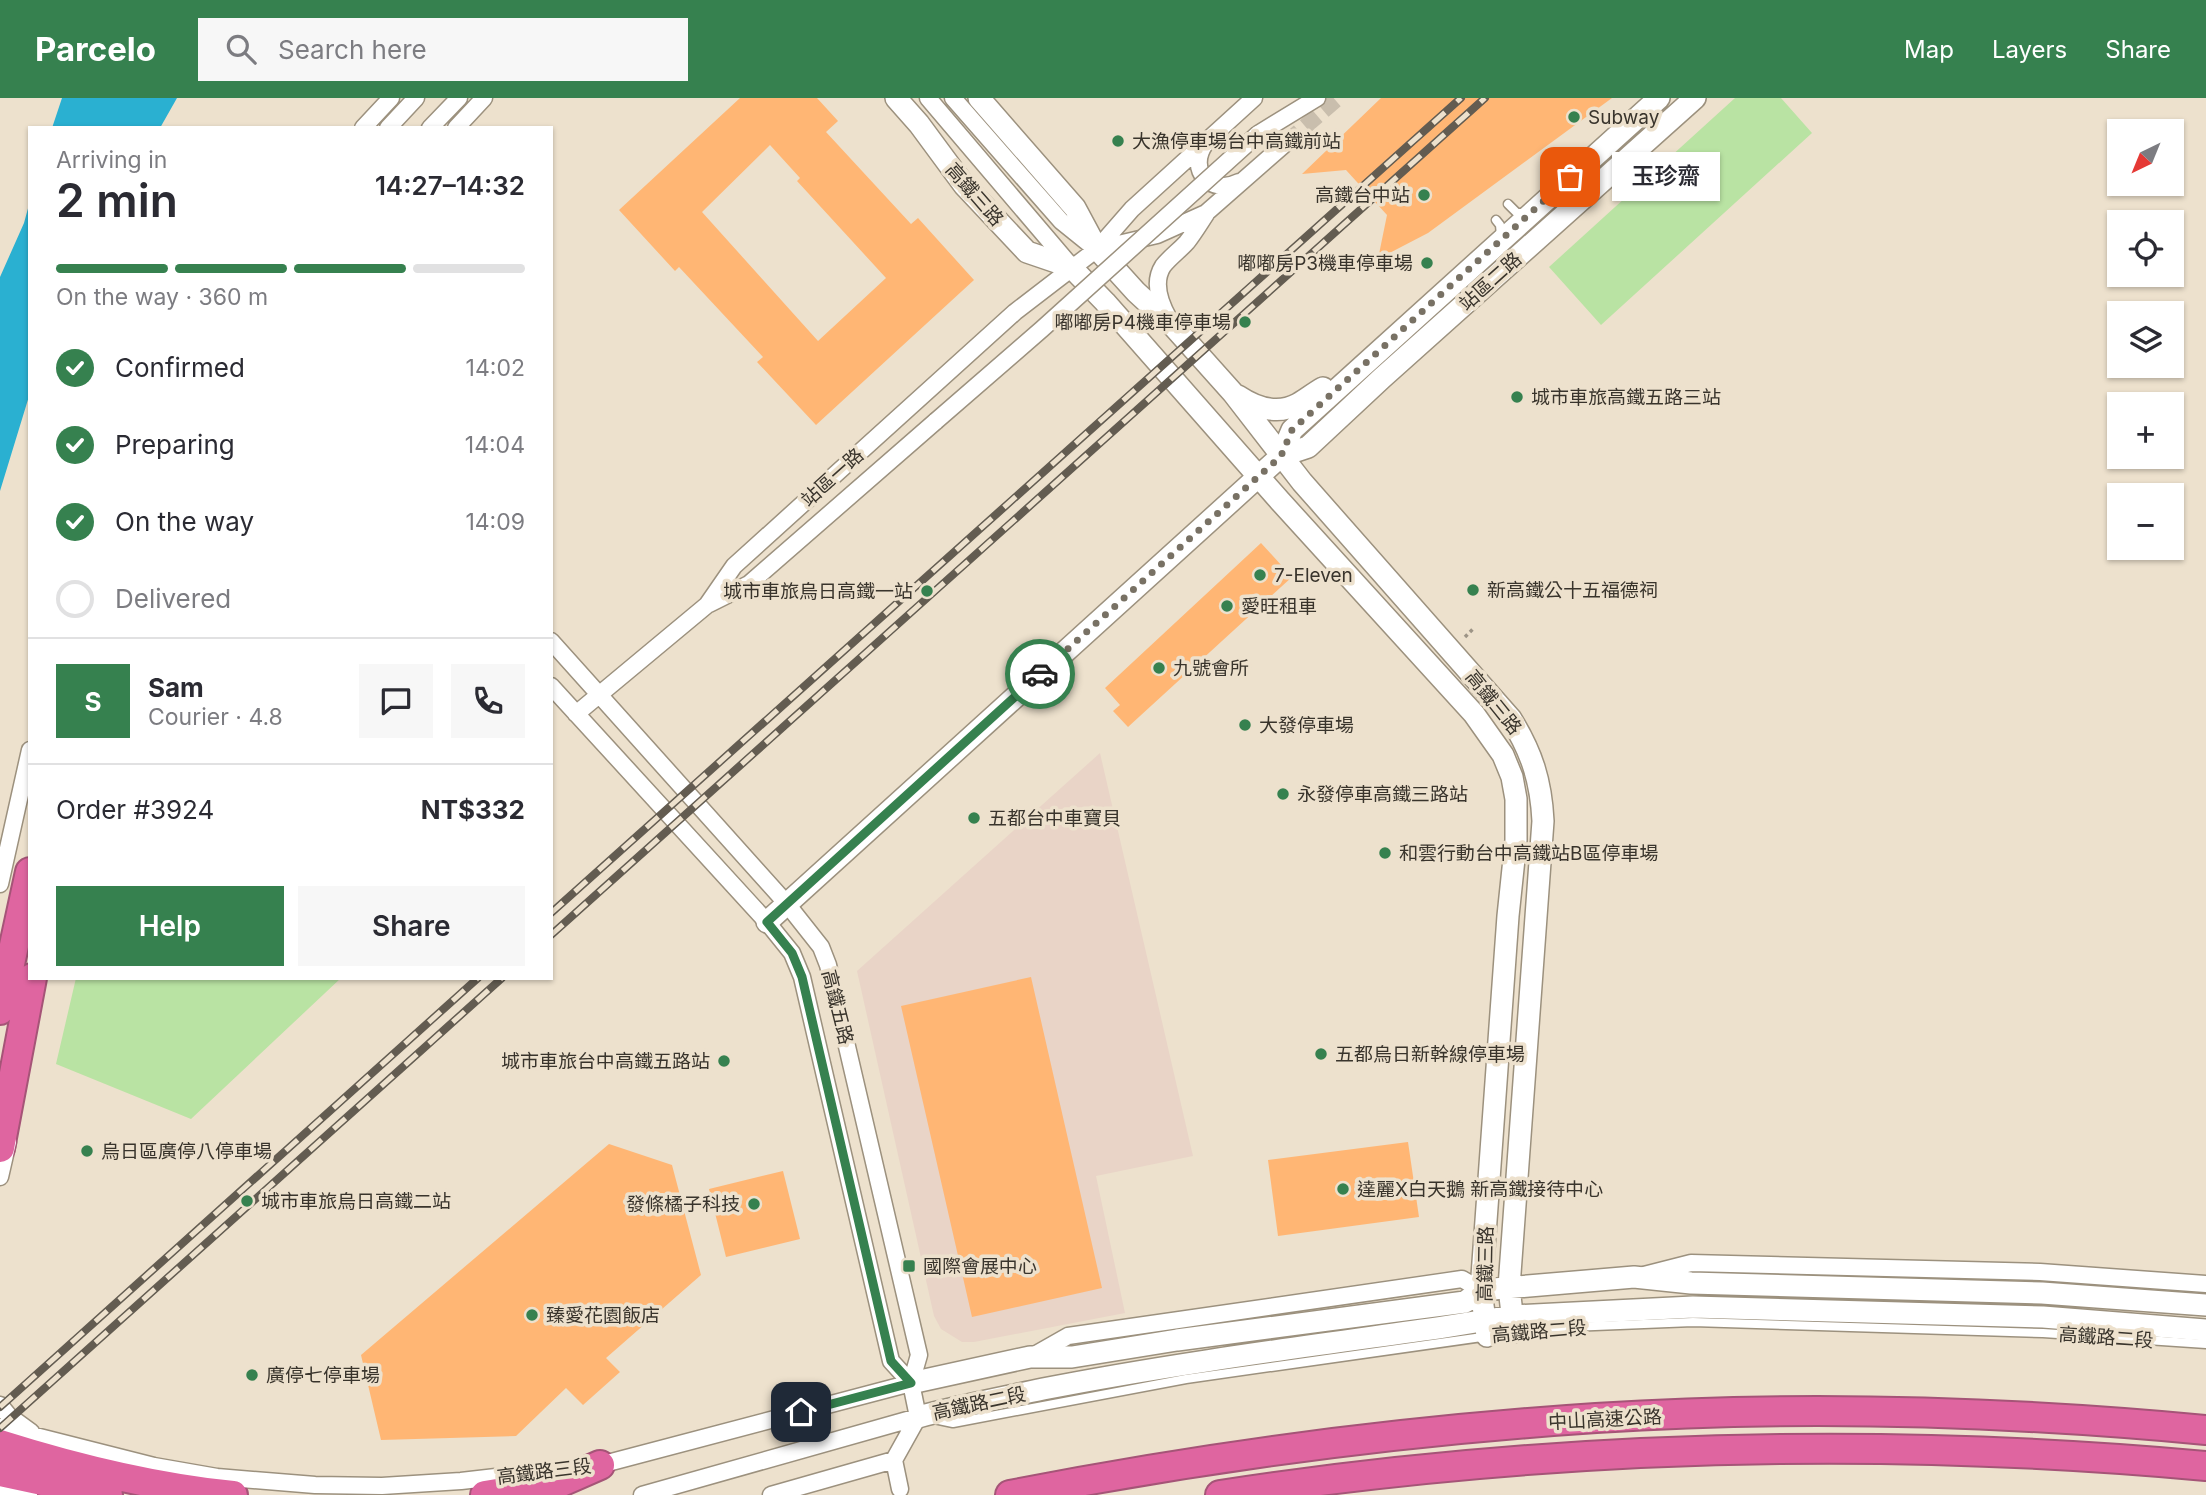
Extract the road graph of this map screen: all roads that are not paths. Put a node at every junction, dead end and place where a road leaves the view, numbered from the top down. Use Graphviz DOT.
graph roads {
  1 [pos="391,98"];
  2 [pos="416,98"];
  3 [pos="459,98"];
  4 [pos="484,98"];
  5 [pos="896,98"];
  6 [pos="928,98"];
  7 [pos="953,98"];
  8 [pos="979,98"];
  9 [pos="1254,98"];
  10 [pos="1317,98"];
  11 [pos="1659,98"];
  12 [pos="1695,98"];
  13 [pos="365,126"];
  14 [pos="390,126"];
  15 [pos="432,126"];
  16 [pos="458,126"];
  17 [pos="1209,139"];
  18 [pos="1287,142"];
  19 [pos="1247,178"];
  20 [pos="1508,204"];
  21 [pos="1537,207"];
  22 [pos="1206,214"];
  23 [pos="1496,220"];
  24 [pos="1498,243"];
  25 [pos="1097,249"];
  26 [pos="1071,267"];
  27 [pos="1174,327"];
  28 [pos="1364,365"];
  29 [pos="1233,393"];
  30 [pos="1281,456"];
  31 [pos="1258,475"];
  32 [pos="707,605"];
  33 [pos="553,643"];
  34 [pos="553,689"];
  35 [pos="599,694"];
  36 [pos="576,713"];
  37 [pos="28,759"];
  38 [pos="28,881"];
  39 [pos="0,884"];
  40 [pos="787,904"];
  41 [pos="767,922"];
  42 [pos="32,980"];
  43 [pos="45,980"];
  44 [pos="0,1010"];
  45 [pos="0,1148"];
  46 [pos="0,1177"];
  47 [pos="1634,1278"];
  48 [pos="2206,1284"];
  49 [pos="1509,1287"];
  50 [pos="1481,1290"];
  51 [pos="2206,1305"];
  52 [pos="1513,1324"];
  53 [pos="1486,1328"];
  54 [pos="2206,1330"];
  55 [pos="2206,1344"];
  56 [pos="911,1383"];
  57 [pos="0,1405"];
  58 [pos="918,1417"];
  59 [pos="0,1427"];
  60 [pos="2206,1430"];
  61 [pos="46,1440"];
  62 [pos="0,1444"];
  63 [pos="894,1460"];
  64 [pos="600,1465"];
  65 [pos="2206,1466"];
  66 [pos="0,1472"];
  67 [pos="0,1489"];
  68 [pos="900,1489"];
  69 [pos="29,1495"];
  70 [pos="108,1495"];
  71 [pos="233,1495"];
  72 [pos="485,1495"];
  73 [pos="642,1495"];
  74 [pos="771,1495"];
  75 [pos="1010,1495"];
  76 [pos="1220,1495"];
  1 -- 13 [label="street"];
  2 -- 14 [label="street"];
  3 -- 15 [label="street"];
  4 -- 16 [label="street"];
  5 -- 26 [label="street, 高鐵三路"];
  6 -- 26 [label="street, 高鐵三路"];
  7 -- 25 [label="street, 高鐵三路"];
  8 -- 25 [label="street, 高鐵三路"];
  9 -- 17 [label="street, 站區一路"];
  10 -- 32 [label="street, bridge"];
  11 -- 21 [label="street, 站區二路"];
  12 -- 30 [label="street, 站區二路"];
  17 -- 19 [label="street"];
  17 -- 25 [label="street, 站區一路"];
  18 -- 19 [label="street, 站區一路"];
  19 -- 22 [label="street, 站區一路"];
  20 -- 21 [label="lane"];
  21 -- 24 [label="street, 站區二路"];
  22 -- 25 [label="street, 站區一路"];
  22 -- 27 [label="street"];
  23 -- 24 [label="lane"];
  24 -- 28 [label="street, 站區二路"];
  25 -- 26 [label="street, 站區一路"];
  25 -- 27 [label="street, 高鐵三路"];
  26 -- 31 [label="street, 高鐵三路"];
  26 -- 32 [label="street, 站區一路"];
  27 -- 29 [label="street, 高鐵三路"];
  28 -- 29 [label="street"];
  28 -- 30 [label="street, 站區二路"];
  29 -- 30 [label="street, 高鐵三路"];
  30 -- 31 [label="street, 站區二路"];
  30 -- 49 [label="street, 高鐵三路"];
  31 -- 40 [label="street, 站區二路"];
  31 -- 50 [label="street, 高鐵三路"];
  32 -- 35 [label="street, 站區一路"];
  33 -- 35 [label="street, 高鐵五路"];
  34 -- 36 [label="street, 高鐵五路"];
  35 -- 36 [label="street, 站區一路"];
  35 -- 40 [label="street, 高鐵五路"];
  36 -- 41 [label="street, 高鐵五路"];
  37 -- 39 [label="street"];
  38 -- 44 [label="highway"];
  40 -- 41 [label="street, 站區二路"];
  40 -- 56 [label="street, 高鐵五路"];
  41 -- 56 [label="street, 高鐵五路"];
  42 -- 45 [label="highway"];
  43 -- 46 [label="street"];
  47 -- 48 [label="street, 高鐵路二段"];
  47 -- 49 [label="street, 高鐵路二段"];
  47 -- 51 [label="street, 高鐵路二段"];
  49 -- 50 [label="street, 高鐵路二段"];
  49 -- 52 [label="street, 高鐵三路"];
  50 -- 53 [label="street, 高鐵三路"];
  50 -- 56 [label="street, 高鐵路二段"];
  52 -- 53 [label="street, 高鐵路二段"];
  52 -- 54 [label="street, 高鐵路二段"];
  52 -- 55 [label="lane, 高鐵路二段"];
  53 -- 58 [label="street, 高鐵路二段"];
  56 -- 58 [label="street, 高鐵五路"];
  56 -- 64 [label="street, 高鐵路三段"];
  57 -- 61 [label="street, 高鐵路三段"];
  58 -- 63 [label="street"];
  58 -- 73 [label="street"];
  59 -- 61 [label="street, 高鐵路三段"];
  60 -- 75 [label="highway, 中山高速公路"];
  61 -- 64 [label="street, 高鐵路三段"];
  62 -- 71 [label="highway"];
  63 -- 68 [label="street"];
  63 -- 74 [label="street"];
  64 -- 72 [label="highway"];
  65 -- 76 [label="highway, 中山高速公路"];
  66 -- 70 [label="highway"];
  67 -- 69 [label="street"];
}
